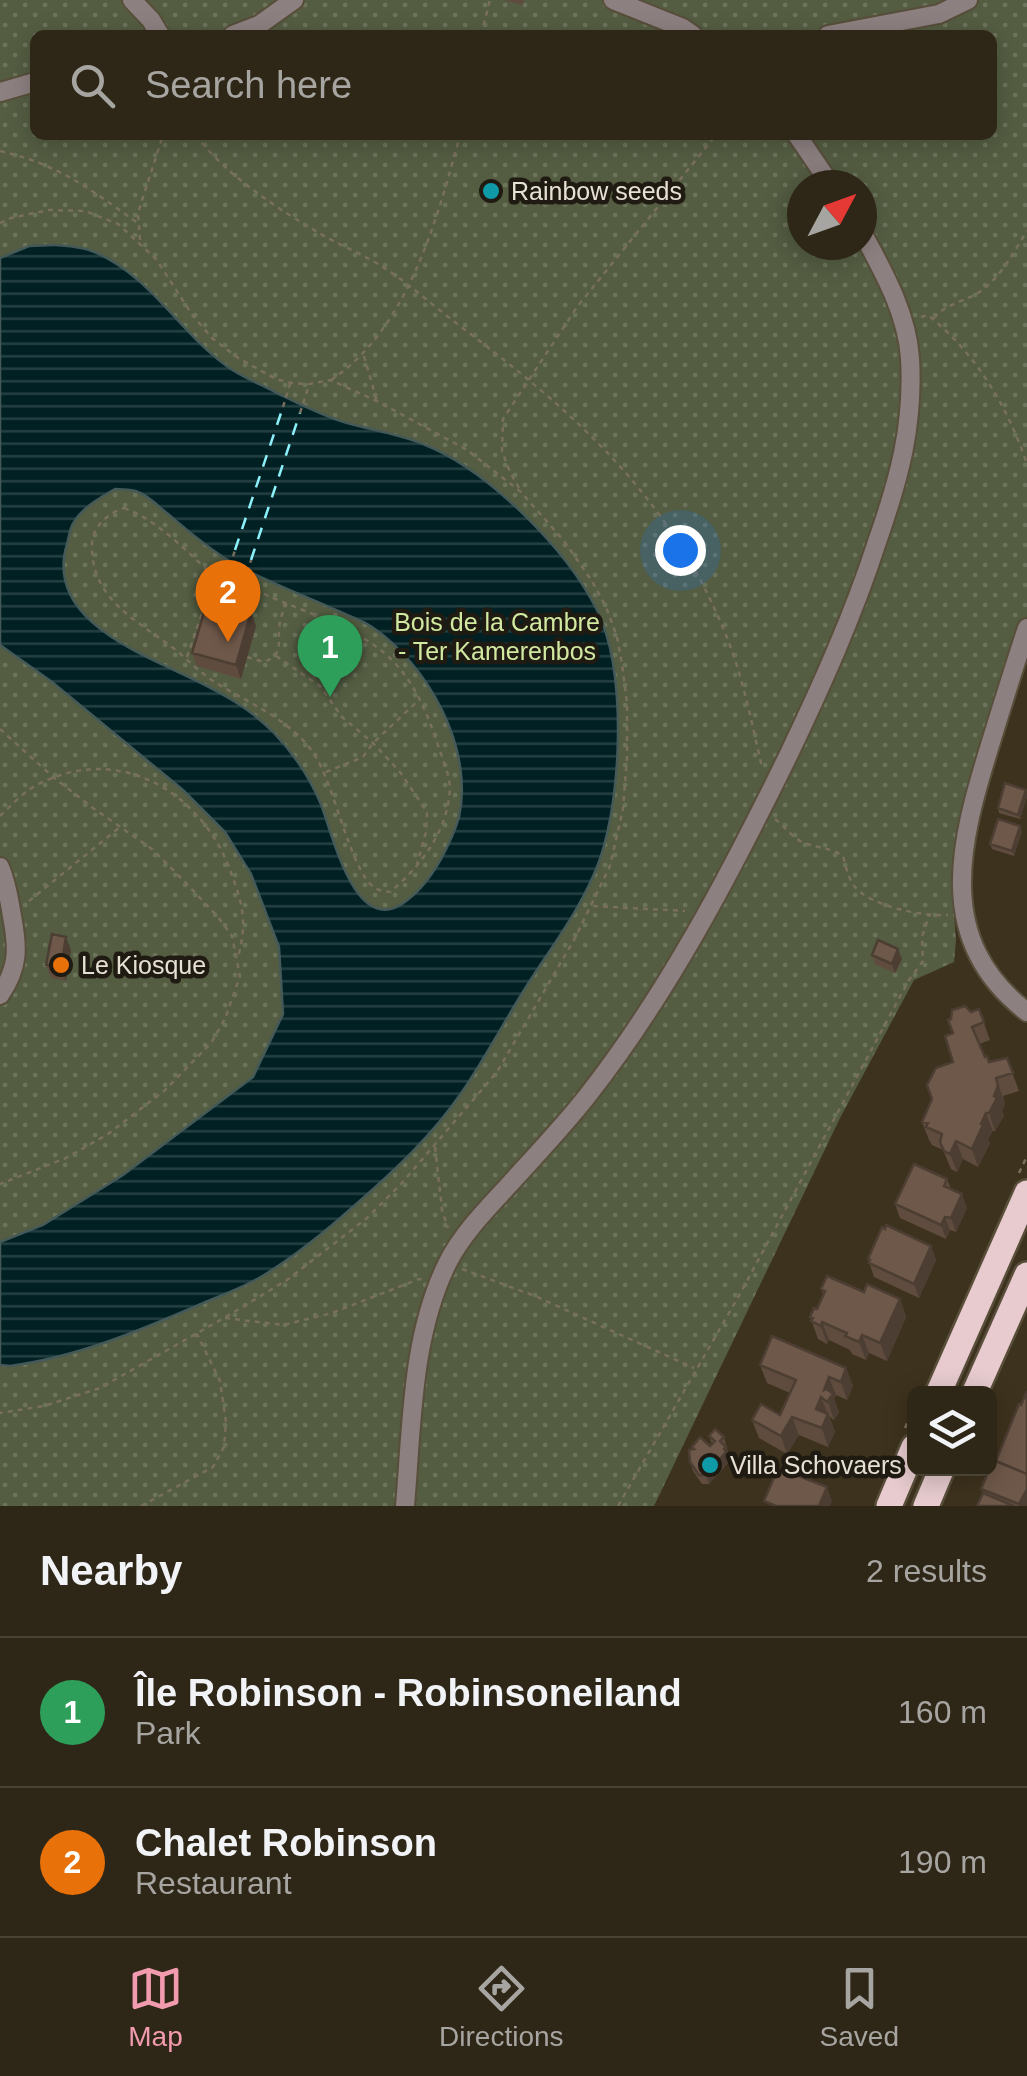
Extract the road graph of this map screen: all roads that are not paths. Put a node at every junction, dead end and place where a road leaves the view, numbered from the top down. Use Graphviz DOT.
graph roads {
  1 [pos="132,0"];
  2 [pos="295,0"];
  3 [pos="614,0"];
  4 [pos="968,0"];
  5 [pos="157,30"];
  6 [pos="246,30"];
  7 [pos="686,30"];
  8 [pos="854,30"];
  9 [pos="30,83"];
  10 [pos="0,92"];
  11 [pos="800,140"];
  12 [pos="820,170"];
  13 [pos="877,260"];
  14 [pos="1027,628"];
  15 [pos="0,867"];
  16 [pos="0,995"];
  17 [pos="1027,1012"];
  18 [pos="1027,1193"];
  19 [pos="1027,1275"];
  20 [pos="942,1386"];
  21 [pos="978,1386"];
  22 [pos="907,1464"];
  23 [pos="939,1476"];
  24 [pos="401,1503"];
  25 [pos="890,1506"];
  26 [pos="926,1506"];
  1 -- 5 [label="street"];
  2 -- 6 [label="street"];
  3 -- 7 [label="street"];
  4 -- 8 [label="street"];
  9 -- 10 [label="street"];
  11 -- 12 [label="street"];
  13 -- 24 [label="street"];
  14 -- 17 [label="street"];
  15 -- 16 [label="street"];
  18 -- 20 [label="main road"];
  19 -- 21 [label="main road"];
  22 -- 25 [label="main road"];
  23 -- 26 [label="main road"];
}
